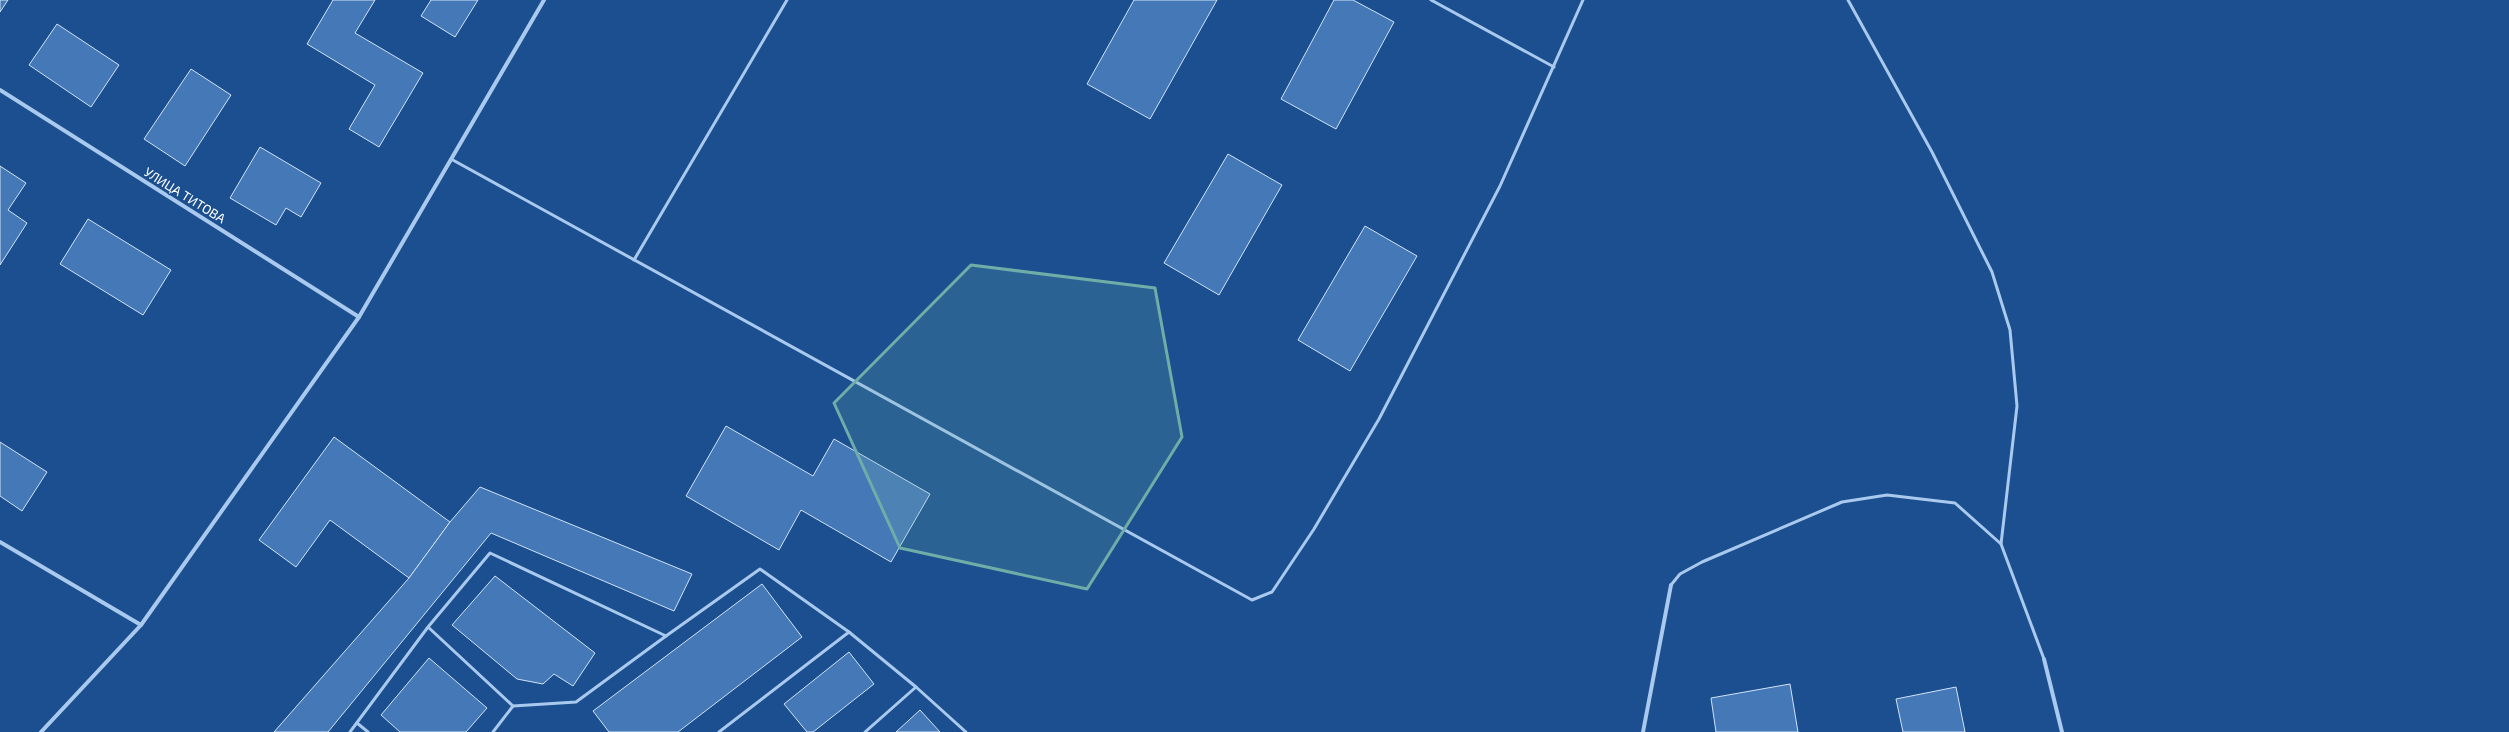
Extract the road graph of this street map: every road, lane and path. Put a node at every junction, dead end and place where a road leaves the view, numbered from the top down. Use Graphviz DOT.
graph roads {
  1 [pos="544,0"];
  2 [pos="787,0"];
  3 [pos="1431,0"];
  4 [pos="1583,0"];
  5 [pos="1848,0"];
  6 [pos="1554,67"];
  7 [pos="0,90"];
  8 [pos="451,159"];
  9 [pos="634,260"];
  10 [pos="359,317"];
  11 [pos="0,542"];
  12 [pos="2001,544"];
  13 [pos="1671,585"];
  14 [pos="140,625"];
  15 [pos="428,627"];
  16 [pos="849,632"];
  17 [pos="666,636"];
  18 [pos="2044,659"];
  19 [pos="916,687"];
  20 [pos="513,706"];
  21 [pos="357,723"];
  22 [pos="41,732"];
  23 [pos="350,732"];
  24 [pos="368,732"];
  25 [pos="493,732"];
  26 [pos="719,732"];
  27 [pos="864,732"];
  28 [pos="966,732"];
  29 [pos="1643,732"];
  30 [pos="2062,732"];
  1 -- 8 [label="street"];
  2 -- 9 [label="lane"];
  3 -- 6 [label="lane"];
  4 -- 6 [label="lane"];
  5 -- 12 [label="lane"];
  6 -- 9 [label="lane"];
  7 -- 10 [label="street, УЛИЦА ТИТОВА"];
  8 -- 9 [label="lane"];
  8 -- 10 [label="street"];
  10 -- 14 [label="street"];
  11 -- 14 [label="street"];
  12 -- 13 [label="lane"];
  12 -- 18 [label="lane"];
  13 -- 29 [label="street"];
  14 -- 22 [label="street"];
  15 -- 17 [label="lane"];
  15 -- 20 [label="lane"];
  15 -- 21 [label="lane"];
  16 -- 17 [label="lane"];
  16 -- 19 [label="lane"];
  16 -- 26 [label="lane"];
  17 -- 20 [label="lane"];
  18 -- 30 [label="street"];
  19 -- 27 [label="lane"];
  19 -- 28 [label="lane"];
  20 -- 25 [label="lane"];
  21 -- 23 [label="lane"];
  21 -- 24 [label="lane"];
}
